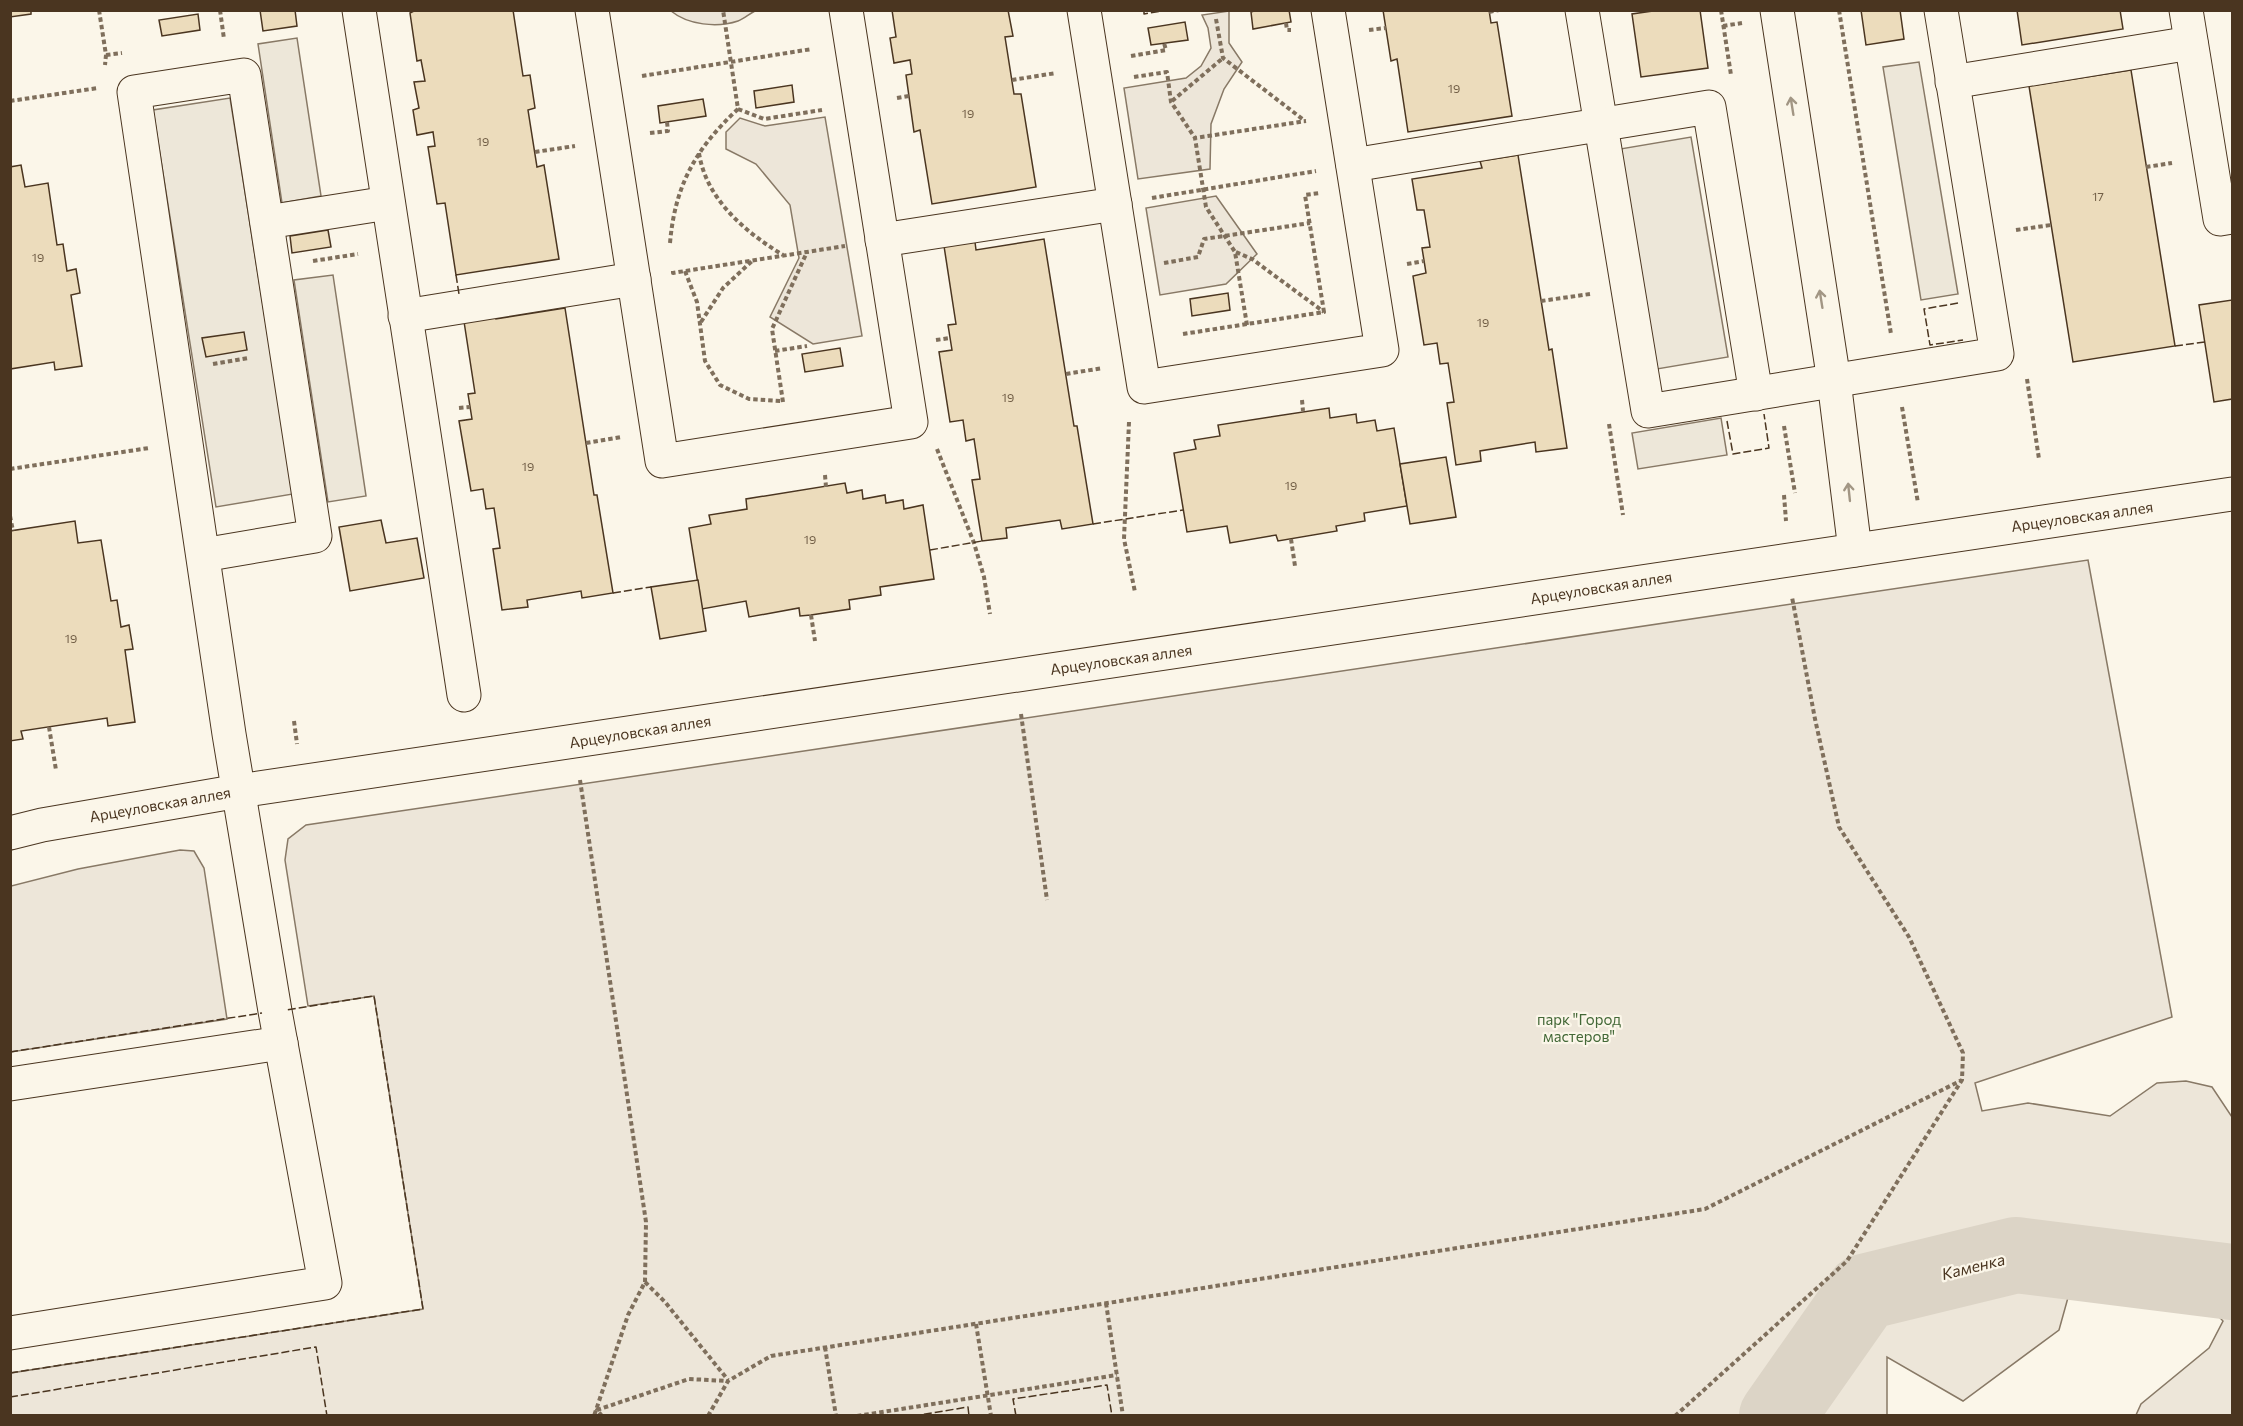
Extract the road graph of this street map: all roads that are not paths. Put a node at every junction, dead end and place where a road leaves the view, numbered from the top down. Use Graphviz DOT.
graph roads {
  1 [pos="358,10"];
  2 [pos="591,10"];
  3 [pos="846,10"];
  4 [pos="1084,10"];
  5 [pos="1328,10"];
  6 [pos="1582,10"];
  7 [pos="1777,10"];
  8 [pos="1941,10"];
  9 [pos="2186,10"];
  10 [pos="2191,43"];
  11 [pos="1952,82"];
  12 [pos="1601,126"];
  13 [pos="1353,165"];
  14 [pos="388,203"];
  15 [pos="1115,204"];
  16 [pos="2232,216"];
  17 [pos="267,222"];
  18 [pos="882,240"];
  19 [pos="634,279"];
  20 [pos="405,316"];
  21 [pos="1834,381"];
  22 [pos="1756,394"];
  23 [pos="2232,494"];
  24 [pos="1855,550"];
  25 [pos="203,555"];
  26 [pos="464,695"];
  27 [pos="239,791"];
  28 [pos="10,833"];
  29 [pos="281,1043"];
  30 [pos="10,1084"];
  31 [pos="10,1333"];
  1 -- 14 [label="street"];
  2 -- 19 [label="street"];
  3 -- 18 [label="street"];
  4 -- 15 [label="street"];
  5 -- 13 [label="street"];
  6 -- 12 [label="street"];
  21 -- 7 [label="street, one-way"];
  8 -- 11 [label="street"];
  9 -- 10 [label="street"];
  10 -- 11 [label="street"];
  10 -- 16 [label="street"];
  11 -- 21 [label="street"];
  12 -- 13 [label="street"];
  12 -- 22 [label="street"];
  12 -- 22 [label="street"];
  13 -- 15 [label="street"];
  14 -- 17 [label="street"];
  14 -- 20 [label="street"];
  15 -- 18 [label="street"];
  17 -- 25 [label="street"];
  17 -- 25 [label="street"];
  18 -- 19 [label="street"];
  19 -- 20 [label="street"];
  20 -- 26 [label="street"];
  21 -- 22 [label="street"];
  24 -- 21 [label="street, one-way"];
  23 -- 24 [label="street, Арцеуловская аллея"];
  24 -- 27 [label="street, Арцеуловская аллея"];
  25 -- 27 [label="street"];
  27 -- 28 [label="street, Арцеуловская аллея"];
  27 -- 29 [label="street"];
  29 -- 30 [label="street"];
  29 -- 31 [label="street"];
}
